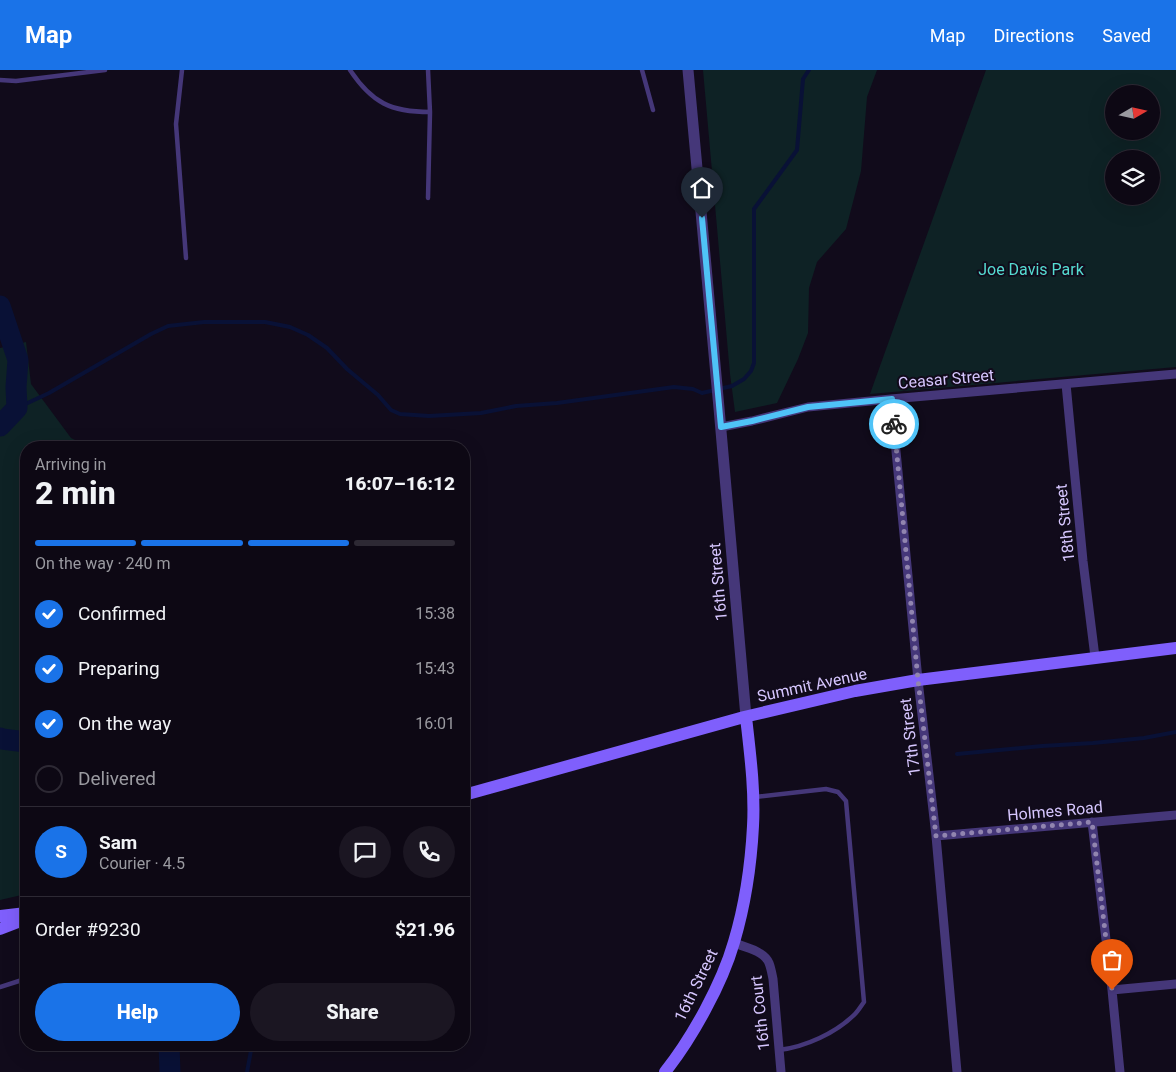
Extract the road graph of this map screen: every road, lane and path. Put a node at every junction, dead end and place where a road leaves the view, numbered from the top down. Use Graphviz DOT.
graph roads {
  1 [pos="105,70"];
  2 [pos="182,70"];
  3 [pos="350,70"];
  4 [pos="428,70"];
  5 [pos="642,70"];
  6 [pos="688,70"];
  7 [pos="0,80"];
  8 [pos="653,110"];
  9 [pos="430,112"];
  10 [pos="428,198"];
  11 [pos="186,258"];
  12 [pos="1176,374"];
  13 [pos="1066,384"];
  14 [pos="892,399"];
  15 [pos="721,427"];
  16 [pos="1176,648"];
  17 [pos="1095,657"];
  18 [pos="918,680"];
  19 [pos="746,717"];
  20 [pos="470,793"];
  21 [pos="753,797"];
  22 [pos="1176,815"];
  23 [pos="1092,822"];
  24 [pos="936,836"];
  25 [pos="20,914"];
  26 [pos="0,916"];
  27 [pos="20,921"];
  28 [pos="0,929"];
  29 [pos="734,942"];
  30 [pos="20,981"];
  31 [pos="1176,984"];
  32 [pos="0,987"];
  33 [pos="1112,990"];
  34 [pos="779,1050"];
  35 [pos="665,1072"];
  36 [pos="781,1072"];
  37 [pos="957,1072"];
  38 [pos="1120,1072"];
  1 -- 7 [label="lane"];
  2 -- 11 [label="lane"];
  3 -- 9 [label="lane"];
  4 -- 9 [label="lane"];
  5 -- 8 [label="lane"];
  6 -- 15 [label="street, 16th Street"];
  9 -- 10 [label="lane"];
  12 -- 13 [label="street, Ceasar Street"];
  13 -- 14 [label="street, Ceasar Street"];
  13 -- 17 [label="street, 18th Street"];
  14 -- 15 [label="street, Ceasar Street"];
  14 -- 18 [label="street, 17th Street"];
  15 -- 19 [label="street, 16th Street"];
  16 -- 17 [label="main road, Summit Avenue"];
  17 -- 18 [label="main road, Summit Avenue"];
  18 -- 19 [label="main road, Summit Avenue"];
  18 -- 24 [label="street, 17th Street"];
  19 -- 20 [label="main road, Summit Avenue"];
  19 -- 21 [label="main road, 16th Street"];
  21 -- 29 [label="main road, 16th Street"];
  21 -- 34 [label="lane"];
  22 -- 23 [label="street, Holmes Road"];
  23 -- 24 [label="street, Holmes Road"];
  23 -- 33 [label="street"];
  24 -- 37 [label="street, 17th Street"];
  25 -- 26 [label="main road"];
  27 -- 28 [label="main road"];
  29 -- 34 [label="street, 16th Court"];
  29 -- 35 [label="main road, 16th Street"];
  30 -- 32 [label="lane"];
  31 -- 33 [label="street"];
  33 -- 38 [label="street"];
  34 -- 36 [label="street, 16th Court"];
}
